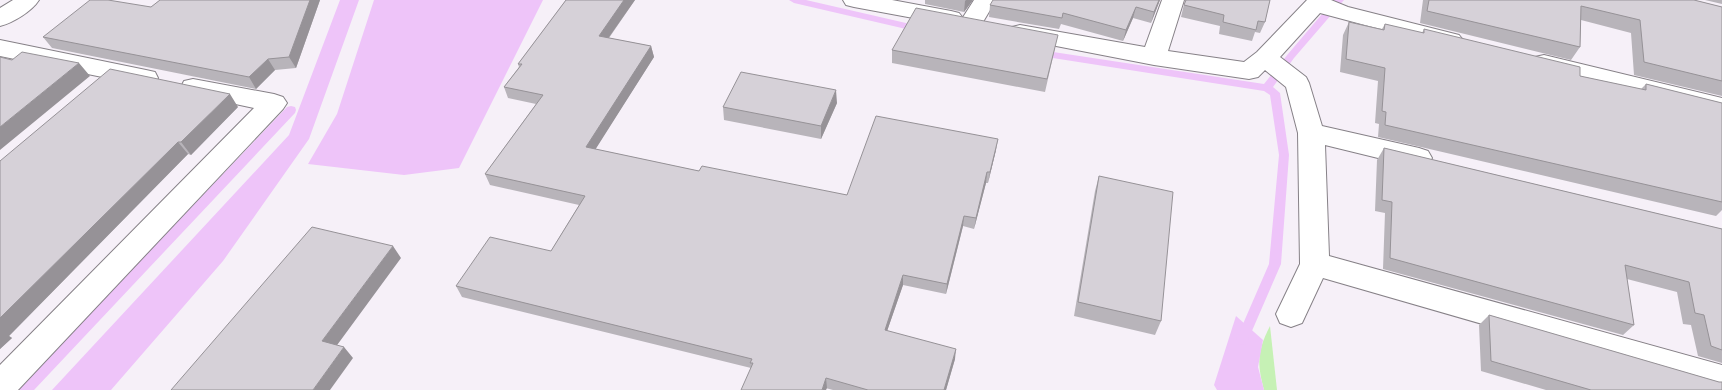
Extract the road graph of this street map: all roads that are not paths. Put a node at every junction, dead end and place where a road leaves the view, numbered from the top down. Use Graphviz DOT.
graph roads {
  1 [pos="28,0"];
  2 [pos="854,0"];
  3 [pos="985,0"];
  4 [pos="1173,0"];
  5 [pos="887,3"];
  6 [pos="1325,6"];
  7 [pos="0,19"];
  8 [pos="988,26"];
  9 [pos="1474,46"];
  10 [pos="0,48"];
  11 [pos="1154,57"];
  12 [pos="1522,58"];
  13 [pos="1275,66"];
  14 [pos="112,72"];
  15 [pos="90,91"];
  16 [pos="1722,107"];
  17 [pos="1311,133"];
  18 [pos="1445,164"];
  19 [pos="1315,264"];
  20 [pos="1291,314"];
  21 [pos="1722,379"];
  22 [pos="0,387"];
  1 -- 7 [label="street"];
  2 -- 5 [label="street"];
  3 -- 8 [label="street"];
  4 -- 11 [label="street"];
  5 -- 8 [label="street"];
  6 -- 9 [label="street"];
  6 -- 13 [label="street"];
  8 -- 11 [label="street"];
  10 -- 14 [label="street"];
  11 -- 13 [label="street"];
  12 -- 16 [label="street"];
  13 -- 17 [label="street"];
  14 -- 15 [label="street"];
  14 -- 22 [label="street"];
  17 -- 18 [label="street"];
  17 -- 19 [label="street"];
  19 -- 20 [label="street"];
  19 -- 21 [label="street"];
}
